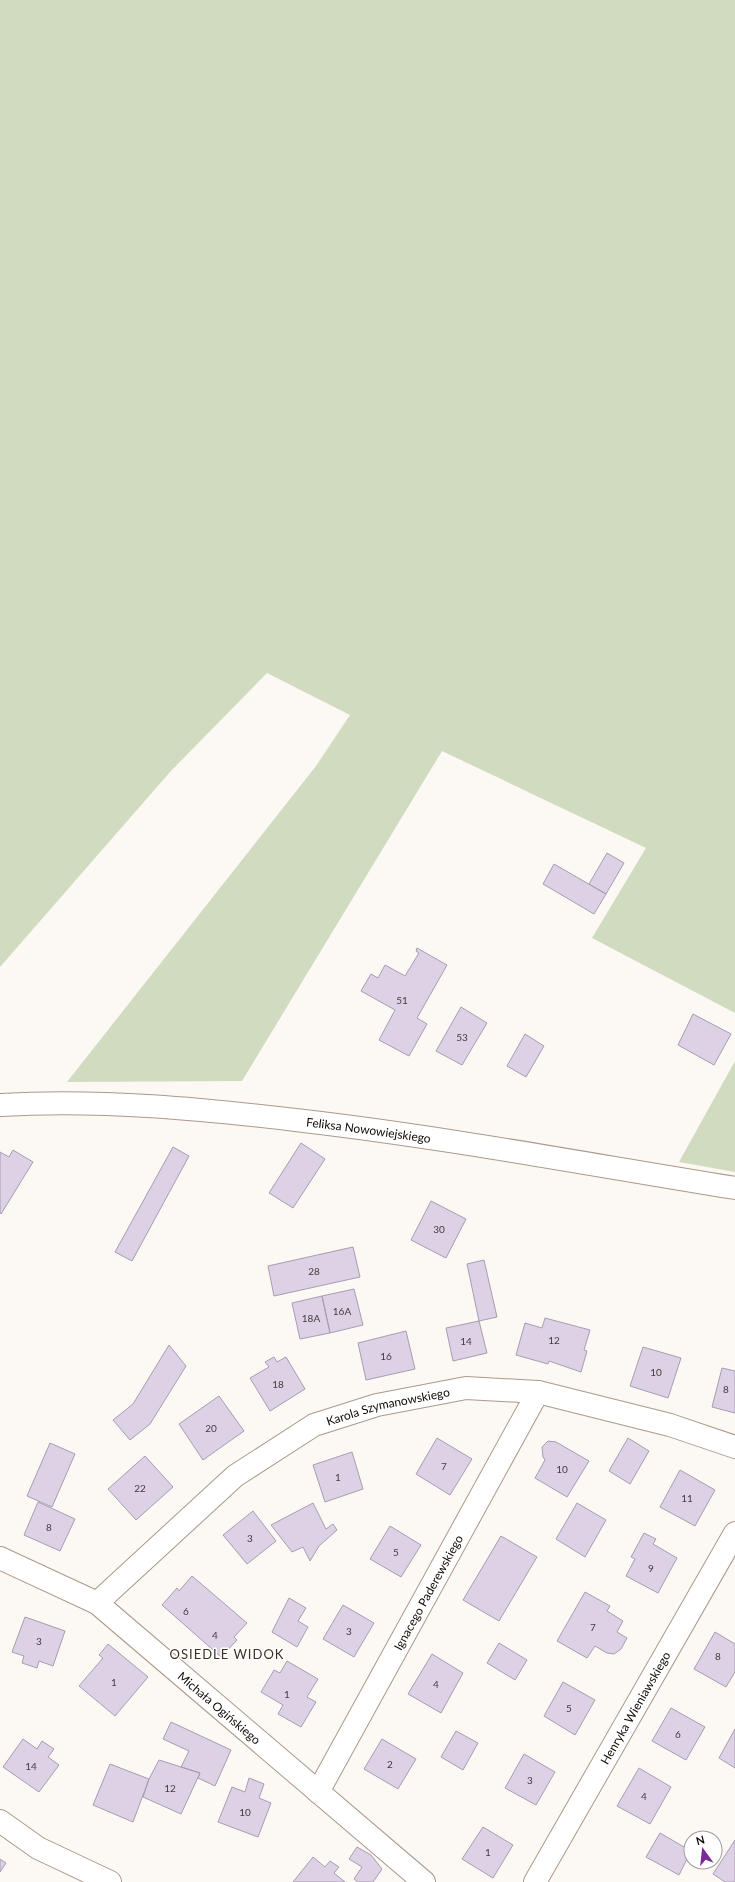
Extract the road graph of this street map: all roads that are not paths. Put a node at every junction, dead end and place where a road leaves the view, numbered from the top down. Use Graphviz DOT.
graph roads {
  1 [pos="0,1105"];
  2 [pos="735,1188"];
  3 [pos="538,1392"];
  4 [pos="735,1447"];
  5 [pos="735,1533"];
  6 [pos="0,1558"];
  7 [pos="97,1603"];
  8 [pos="318,1792"];
  9 [pos="0,1821"];
  10 [pos="110,1882"];
  11 [pos="424,1882"];
  12 [pos="535,1882"];
  1 -- 2 [label="street, Feliksa Nowowiejskiego"];
  3 -- 4 [label="street, Karola Szymanowskiego"];
  3 -- 7 [label="street, Karola Szymanowskiego"];
  3 -- 8 [label="street, Ignacego Paderewskiego"];
  5 -- 12 [label="street, Henryka Wieniawskiego"];
  6 -- 7 [label="street, Michała Ogińskiego"];
  7 -- 8 [label="street, Michała Ogińskiego"];
  8 -- 11 [label="street, Michała Ogińskiego"];
  9 -- 10 [label="street"];
}
